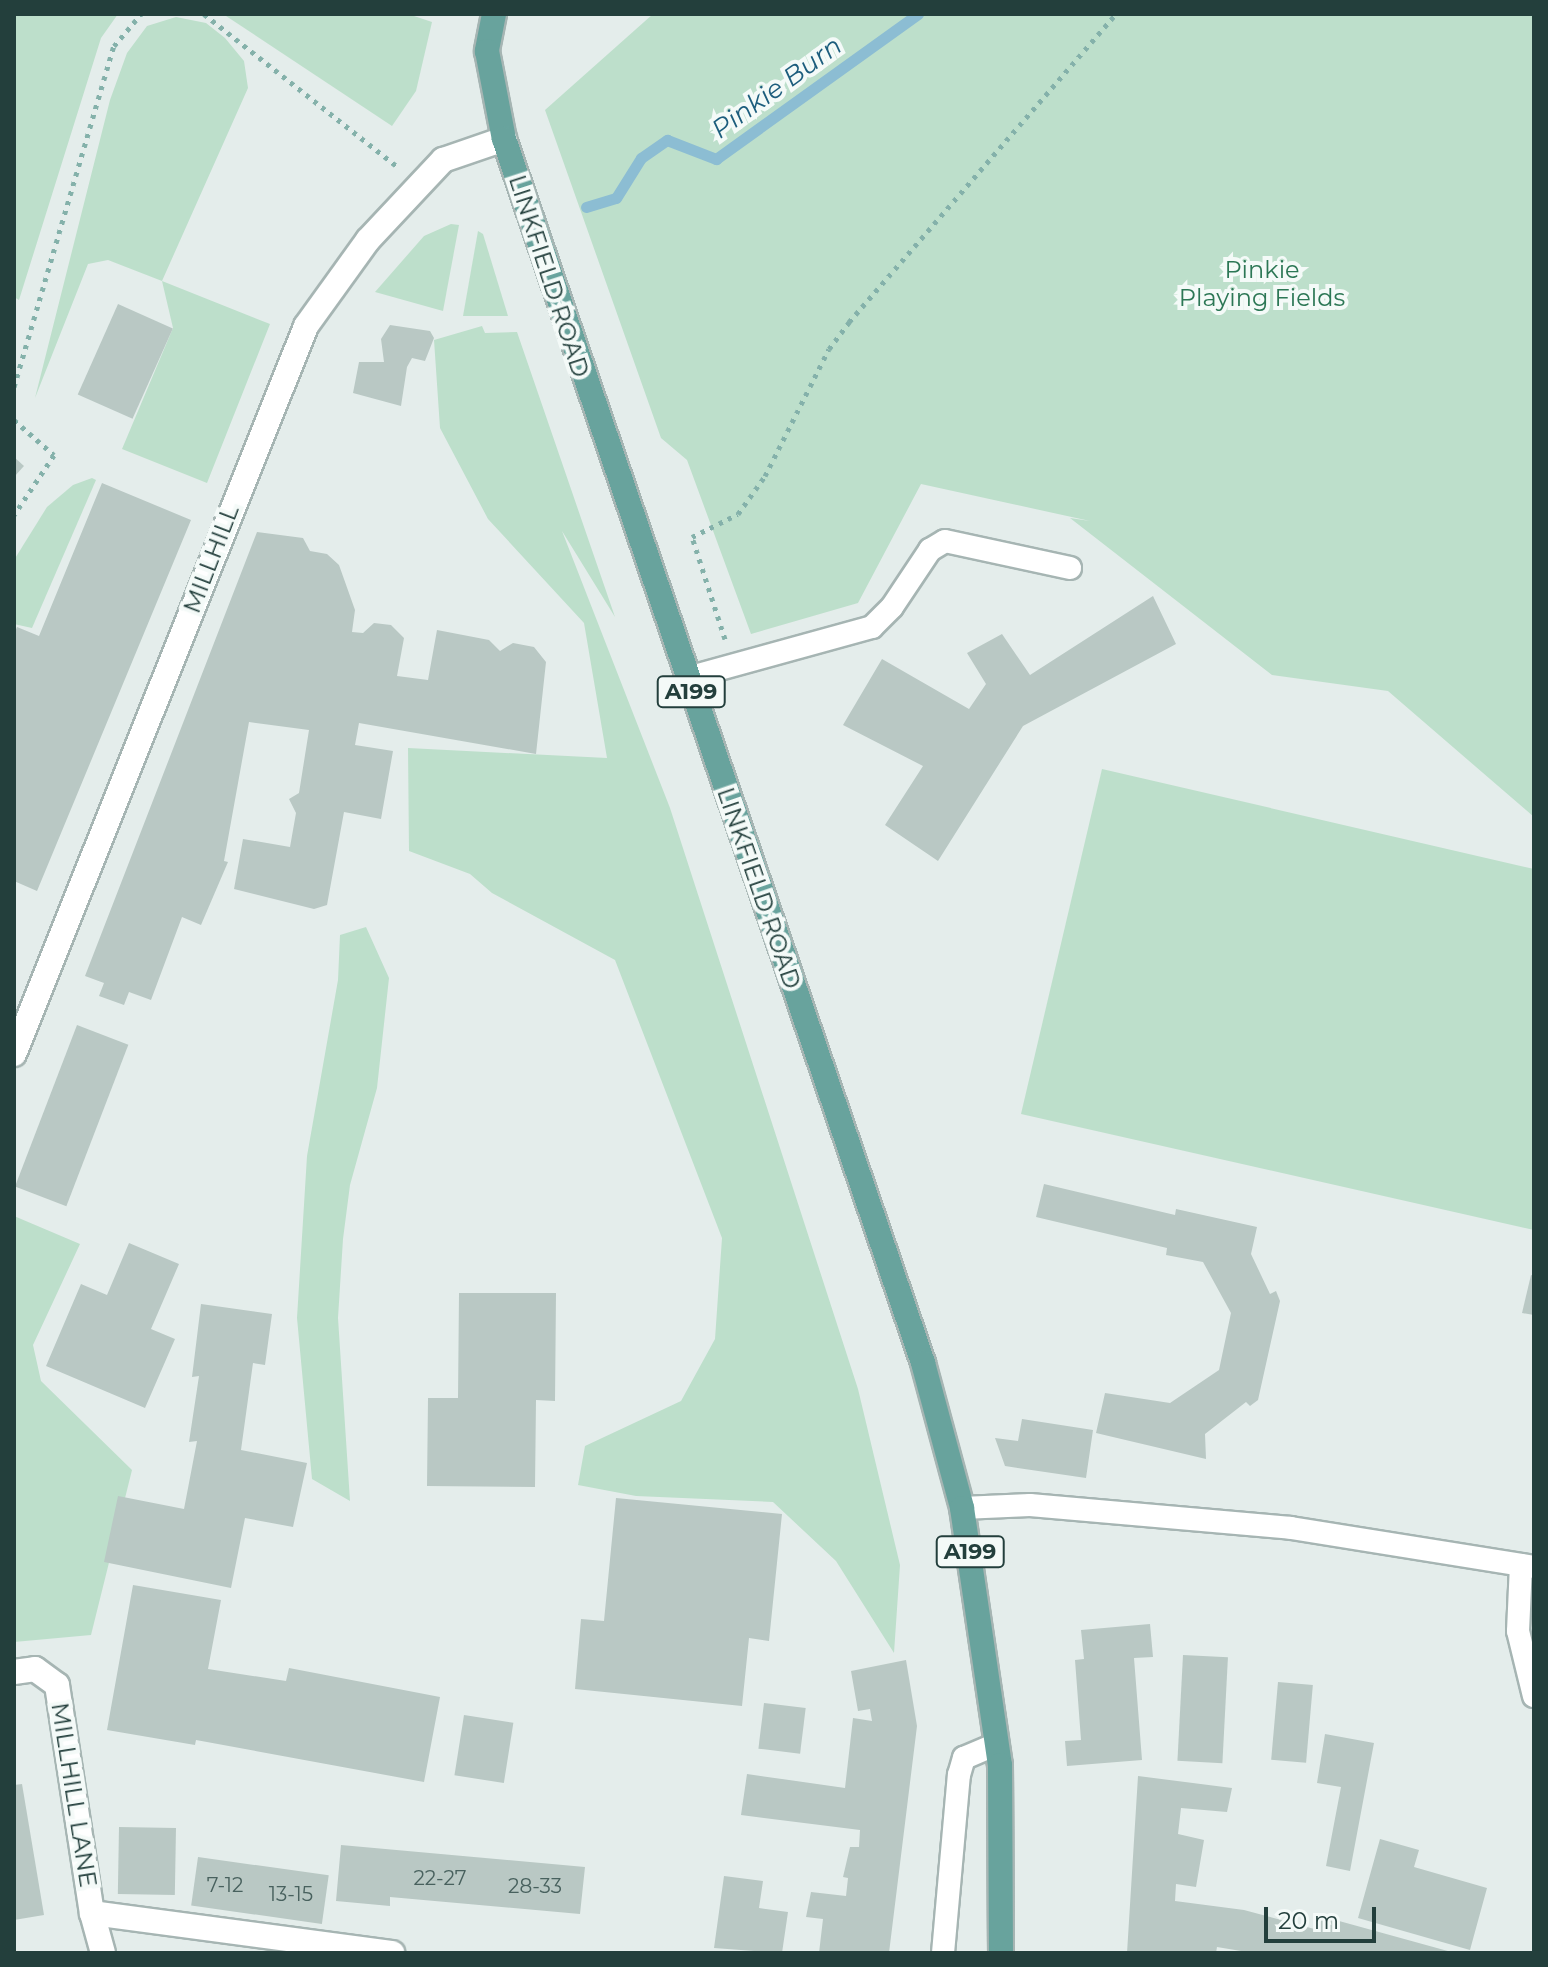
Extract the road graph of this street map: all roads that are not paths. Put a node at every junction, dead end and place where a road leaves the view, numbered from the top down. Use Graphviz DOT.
graph roads {
  1 [pos="494,14"];
  2 [pos="504,139"];
  3 [pos="1070,568"];
  4 [pos="687,678"];
  5 [pos="14,1054"];
  6 [pos="962,1508"];
  7 [pos="1528,1566"];
  8 [pos="14,1672"];
  9 [pos="1534,1696"];
  10 [pos="997,1744"];
  11 [pos="92,1913"];
  12 [pos="103,1953"];
  13 [pos="392,1953"];
  14 [pos="943,1953"];
  15 [pos="1001,1953"];
  1 -- 2 [label="main road, LINKFIELD ROAD / A199"];
  2 -- 4 [label="main road, LINKFIELD ROAD / A199"];
  2 -- 5 [label="street, MILLHILL"];
  3 -- 4 [label="lane"];
  4 -- 6 [label="main road, LINKFIELD ROAD / A199"];
  6 -- 7 [label="lane"];
  6 -- 10 [label="main road, LINKFIELD ROAD / A199"];
  7 -- 9 [label="lane"];
  8 -- 11 [label="street, MILLHILL LANE"];
  10 -- 14 [label="lane"];
  10 -- 15 [label="main road, LINKFIELD ROAD / A199"];
  11 -- 12 [label="street, MILLHILL LANE"];
  11 -- 13 [label="street"];
}
